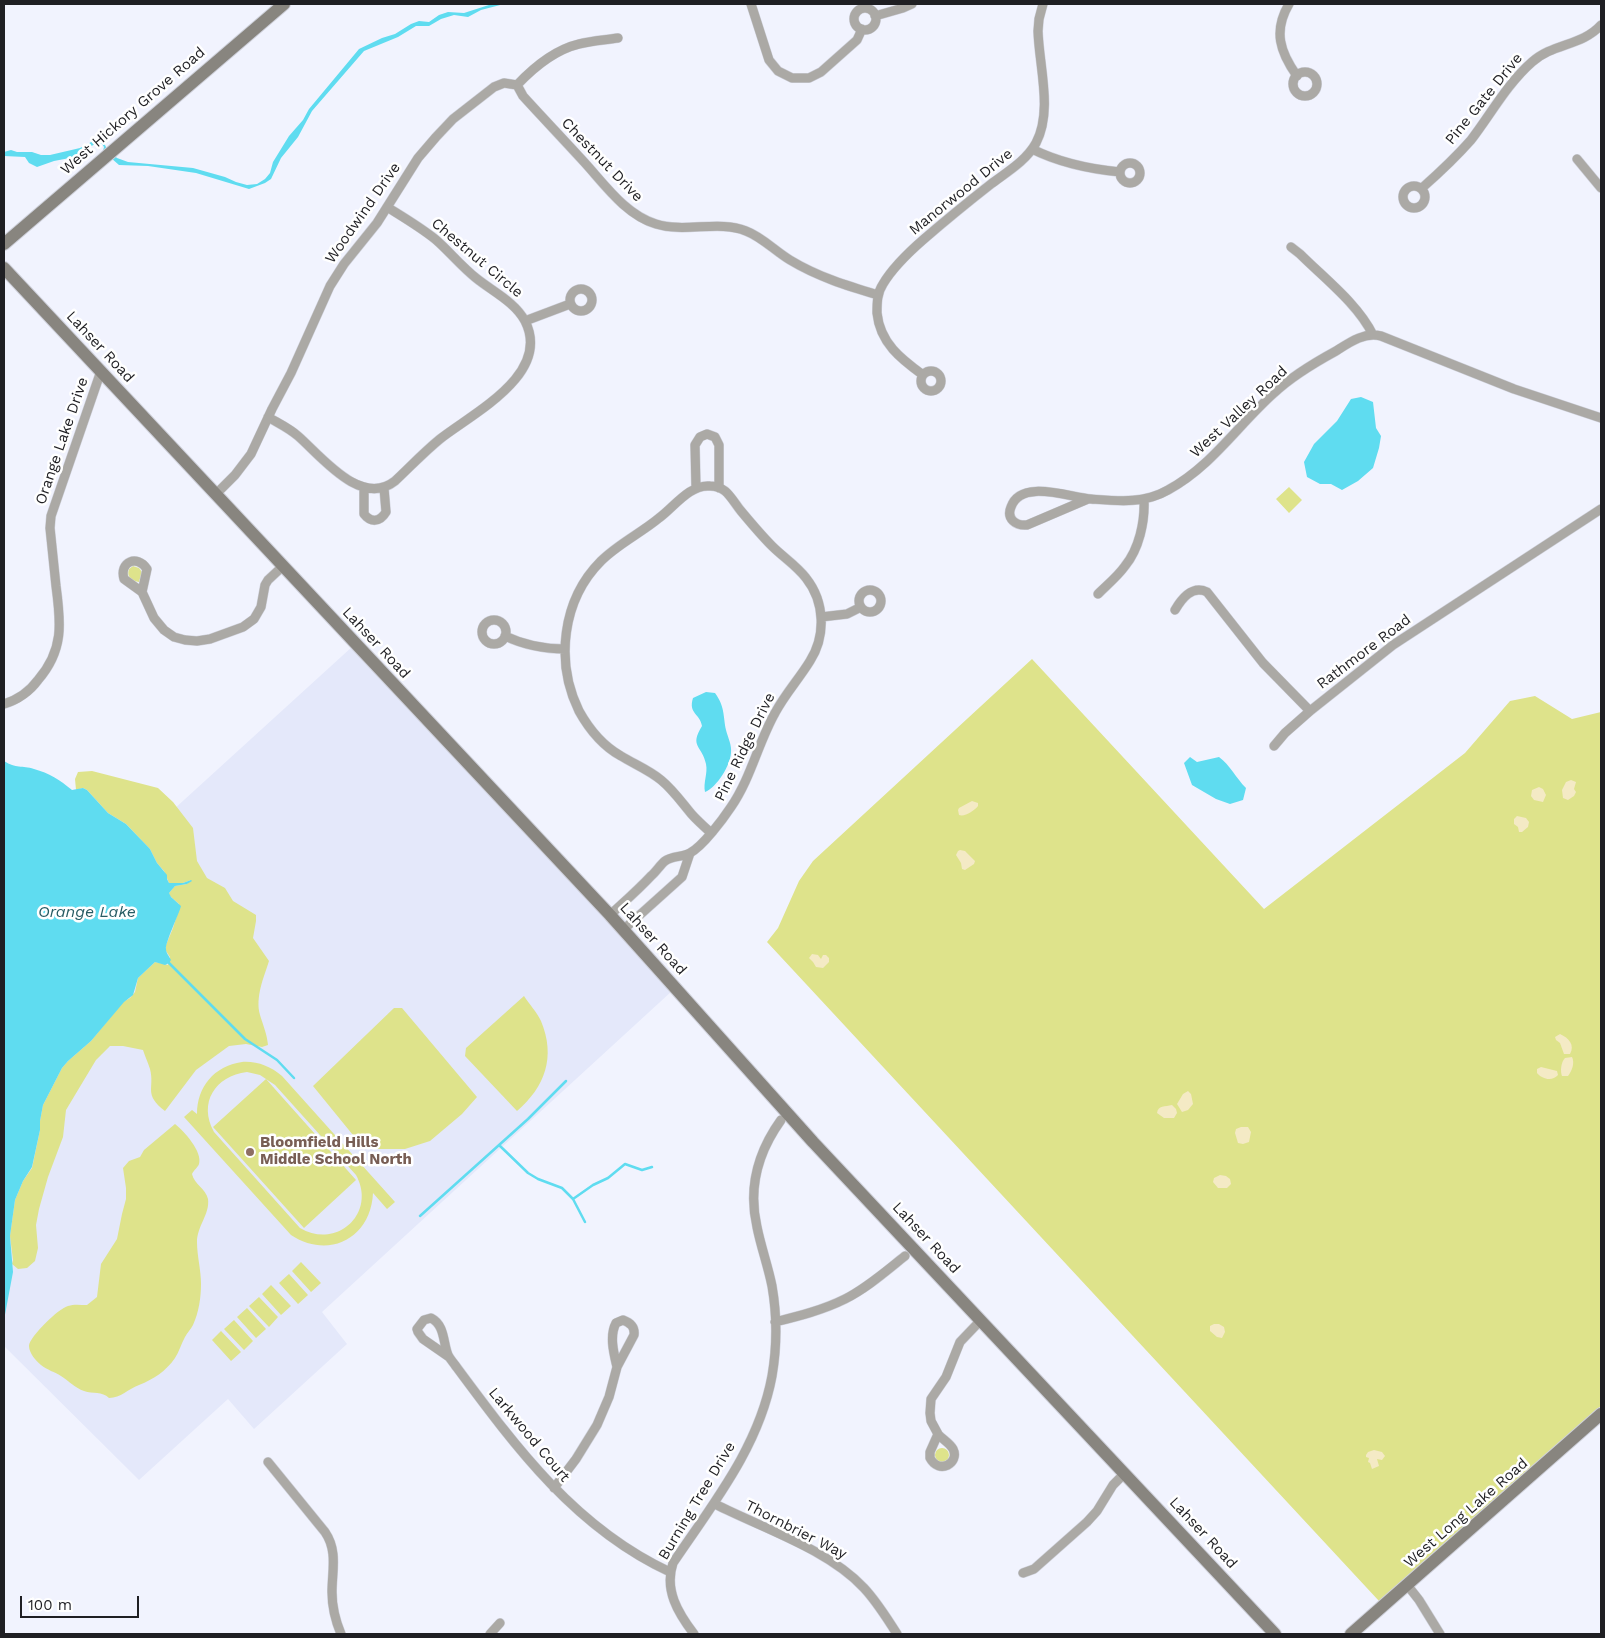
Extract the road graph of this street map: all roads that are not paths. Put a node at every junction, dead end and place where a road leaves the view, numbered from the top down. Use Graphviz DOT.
graph roads {
  1 [pos="284,4"];
  2 [pos="751,4"];
  3 [pos="912,4"];
  4 [pos="1043,4"];
  5 [pos="1289,4"];
  6 [pos="875,16"];
  7 [pos="1601,25"];
  8 [pos="862,29"];
  9 [pos="618,38"];
  10 [pos="1297,76"];
  11 [pos="516,85"];
  12 [pos="1032,149"];
  13 [pos="1577,160"];
  14 [pos="1120,172"];
  15 [pos="1422,188"];
  16 [pos="1601,188"];
  17 [pos="387,207"];
  18 [pos="4,244"];
  19 [pos="1291,247"];
  20 [pos="4,268"];
  21 [pos="878,295"];
  22 [pos="570,304"];
  23 [pos="525,321"];
  24 [pos="1373,335"];
  25 [pos="101,371"];
  26 [pos="923,375"];
  27 [pos="268,417"];
  28 [pos="1601,418"];
  29 [pos="364,488"];
  30 [pos="384,488"];
  31 [pos="696,488"];
  32 [pos="719,488"];
  33 [pos="216,494"];
  34 [pos="1088,499"];
  35 [pos="1144,500"];
  36 [pos="1601,509"];
  37 [pos="282,567"];
  38 [pos="142,592"];
  39 [pos="1098,594"];
  40 [pos="861,607"];
  41 [pos="1175,610"];
  42 [pos="821,617"];
  43 [pos="505,636"];
  44 [pos="565,649"];
  45 [pos="4,704"];
  46 [pos="1310,711"];
  47 [pos="1274,746"];
  48 [pos="711,833"];
  49 [pos="690,854"];
  50 [pos="610,915"];
  51 [pos="623,930"];
  52 [pos="781,1120"];
  53 [pos="905,1256"];
  54 [pos="981,1320"];
  55 [pos="775,1322"];
  56 [pos="449,1357"];
  57 [pos="617,1367"];
  58 [pos="1601,1414"];
  59 [pos="938,1434"];
  60 [pos="268,1462"];
  61 [pos="1124,1474"];
  62 [pos="554,1488"];
  63 [pos="715,1504"];
  64 [pos="670,1572"];
  65 [pos="1023,1573"];
  66 [pos="1408,1586"];
  67 [pos="500,1623"];
  68 [pos="341,1634"];
  69 [pos="490,1634"];
  70 [pos="694,1634"];
  71 [pos="897,1634"];
  72 [pos="1275,1634"];
  73 [pos="1351,1634"];
  74 [pos="1440,1634"];
  1 -- 18 [label="street, West Hickory Grove Road"];
  2 -- 8 [label="street"];
  3 -- 6 [label="street"];
  4 -- 12 [label="street, Manorwood Drive"];
  5 -- 10 [label="street"];
  6 -- 8 [label="street"];
  6 -- 8 [label="street"];
  7 -- 15 [label="street, Pine Gate Drive"];
  9 -- 11 [label="street"];
  11 -- 17 [label="street, Woodwind Drive"];
  11 -- 21 [label="street, Chestnut Drive"];
  12 -- 14 [label="street"];
  12 -- 21 [label="street, Manorwood Drive"];
  13 -- 16 [label="street"];
  17 -- 23 [label="street, Chestnut Circle"];
  17 -- 27 [label="street, Woodwind Drive"];
  19 -- 24 [label="street"];
  20 -- 25 [label="street, Lahser Road"];
  21 -- 26 [label="street"];
  22 -- 23 [label="street"];
  23 -- 30 [label="street, Chestnut Circle"];
  24 -- 28 [label="street"];
  24 -- 35 [label="street, West Valley Road"];
  25 -- 33 [label="street, Lahser Road"];
  25 -- 45 [label="street, Orange Lake Drive"];
  27 -- 29 [label="street"];
  27 -- 33 [label="street, Woodwind Drive"];
  29 -- 30 [label="street"];
  29 -- 30 [label="street"];
  31 -- 32 [label="street"];
  31 -- 32 [label="street"];
  31 -- 44 [label="street"];
  32 -- 42 [label="street, Pine Ridge Drive"];
  33 -- 37 [label="street, Lahser Road"];
  34 -- 34 [label="street, West Valley Road"];
  34 -- 35 [label="street, West Valley Road"];
  35 -- 39 [label="street"];
  36 -- 46 [label="street, Rathmore Road"];
  37 -- 38 [label="street"];
  37 -- 50 [label="street, Lahser Road"];
  40 -- 42 [label="street"];
  41 -- 46 [label="street, Rathmore Road"];
  42 -- 48 [label="street, Pine Ridge Drive"];
  43 -- 44 [label="street"];
  44 -- 48 [label="street"];
  46 -- 47 [label="street"];
  48 -- 49 [label="street, Pine Ridge Drive"];
  49 -- 50 [label="street"];
  49 -- 51 [label="street, Pine Ridge Drive"];
  50 -- 51 [label="street, Lahser Road"];
  51 -- 54 [label="street, Lahser Road"];
  52 -- 55 [label="street, Burning Tree Drive"];
  53 -- 55 [label="street"];
  54 -- 59 [label="street"];
  54 -- 61 [label="street, Lahser Road"];
  55 -- 63 [label="street, Burning Tree Drive"];
  56 -- 62 [label="street, Larkwood Court"];
  57 -- 57 [label="street"];
  57 -- 62 [label="street"];
  58 -- 66 [label="street, West Long Lake Road"];
  60 -- 68 [label="street"];
  61 -- 65 [label="street"];
  61 -- 72 [label="street, Lahser Road"];
  62 -- 64 [label="street, Larkwood Court"];
  63 -- 64 [label="street, Burning Tree Drive"];
  63 -- 71 [label="street, Thornbrier Way"];
  64 -- 70 [label="street, Burning Tree Drive"];
  66 -- 73 [label="street, West Long Lake Road"];
  66 -- 74 [label="street"];
  67 -- 69 [label="street"];
}
